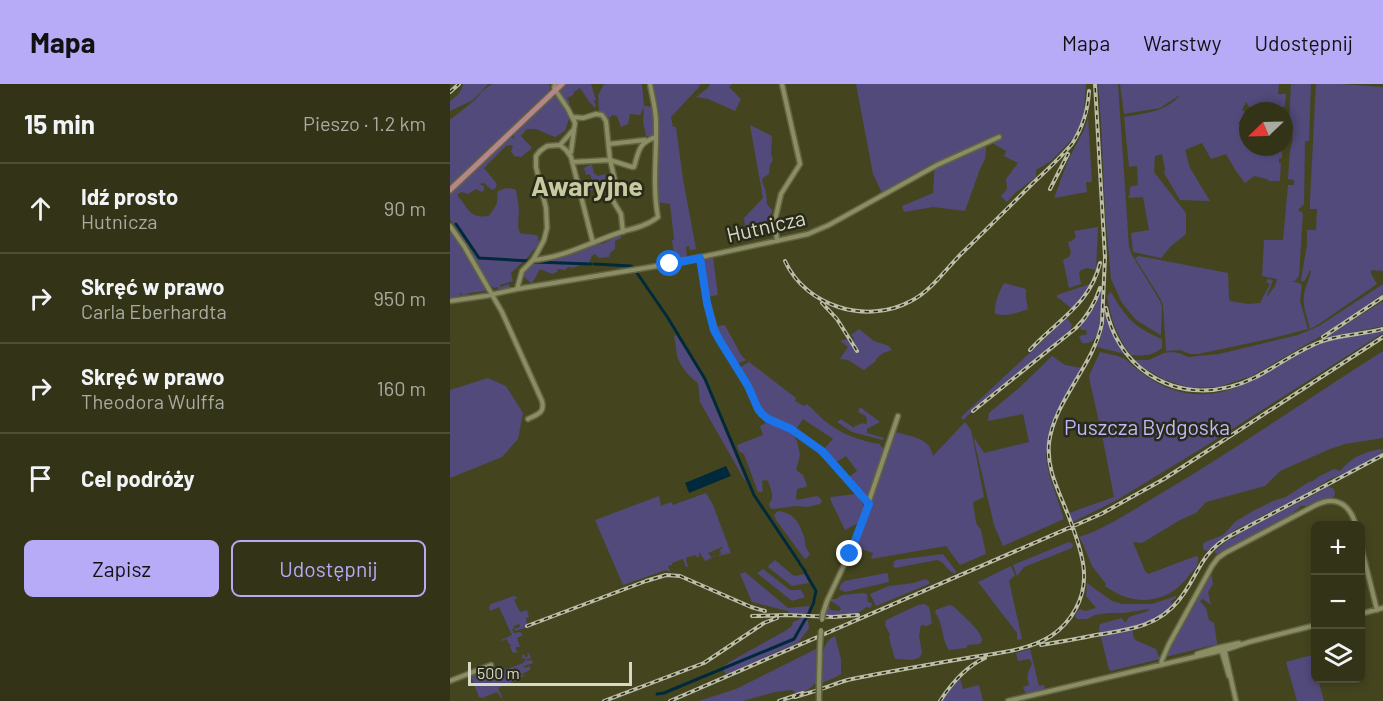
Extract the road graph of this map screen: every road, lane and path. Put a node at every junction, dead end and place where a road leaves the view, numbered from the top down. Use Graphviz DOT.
graph roads {
  1 [pos="561,84"];
  2 [pos="650,84"];
  3 [pos="782,84"];
  4 [pos="555,87"];
  5 [pos="573,117"];
  6 [pos="574,129"];
  7 [pos="656,137"];
  8 [pos="999,137"];
  9 [pos="645,140"];
  10 [pos="609,144"];
  11 [pos="560,145"];
  12 [pos="569,153"];
  13 [pos="610,160"];
  14 [pos="572,162"];
  15 [pos="450,190"];
  16 [pos="450,226"];
  17 [pos="623,232"];
  18 [pos="777,241"];
  19 [pos="593,243"];
  20 [pos="700,258"];
  21 [pos="533,260"];
  22 [pos="517,289"];
  23 [pos="492,294"];
  24 [pos="450,301"];
  25 [pos="897,416"];
  26 [pos="528,418"];
  27 [pos="869,504"];
  28 [pos="1355,521"];
  29 [pos="1365,562"];
  30 [pos="1383,608"];
  31 [pos="1377,610"];
  32 [pos="1365,613"];
  33 [pos="1311,627"];
  34 [pos="1223,648"];
  35 [pos="491,665"];
  36 [pos="1161,665"];
  37 [pos="450,681"];
  38 [pos="819,701"];
  39 [pos="1008,701"];
  40 [pos="1236,701"];
  1 -- 4 [label="main road"];
  2 -- 7 [label="street"];
  3 -- 18 [label="street"];
  4 -- 5 [label="street"];
  4 -- 15 [label="main road"];
  5 -- 6 [label="street"];
  5 -- 10 [label="street"];
  6 -- 11 [label="street"];
  6 -- 12 [label="street"];
  7 -- 9 [label="street"];
  7 -- 17 [label="street"];
  8 -- 18 [label="street, Hutnicza"];
  9 -- 10 [label="street"];
  9 -- 13 [label="street"];
  10 -- 13 [label="street"];
  11 -- 12 [label="street"];
  11 -- 21 [label="street"];
  12 -- 14 [label="street"];
  13 -- 14 [label="street"];
  13 -- 17 [label="street"];
  14 -- 19 [label="street"];
  16 -- 23 [label="street"];
  17 -- 19 [label="street"];
  18 -- 20 [label="street, Hutnicza"];
  19 -- 21 [label="street"];
  20 -- 22 [label="street, Hutnicza"];
  20 -- 27 [label="street"];
  21 -- 22 [label="street"];
  22 -- 23 [label="street, Hutnicza"];
  23 -- 24 [label="street, Hutnicza"];
  23 -- 26 [label="street"];
  25 -- 27 [label="street"];
  27 -- 38 [label="street, bridge"];
  28 -- 36 [label="street"];
  29 -- 31 [label="street"];
  30 -- 31 [label="street"];
  31 -- 32 [label="street"];
  33 -- 34 [label="street"];
  34 -- 36 [label="street"];
  34 -- 40 [label="street"];
  35 -- 37 [label="street"];
  36 -- 39 [label="street"];
}
